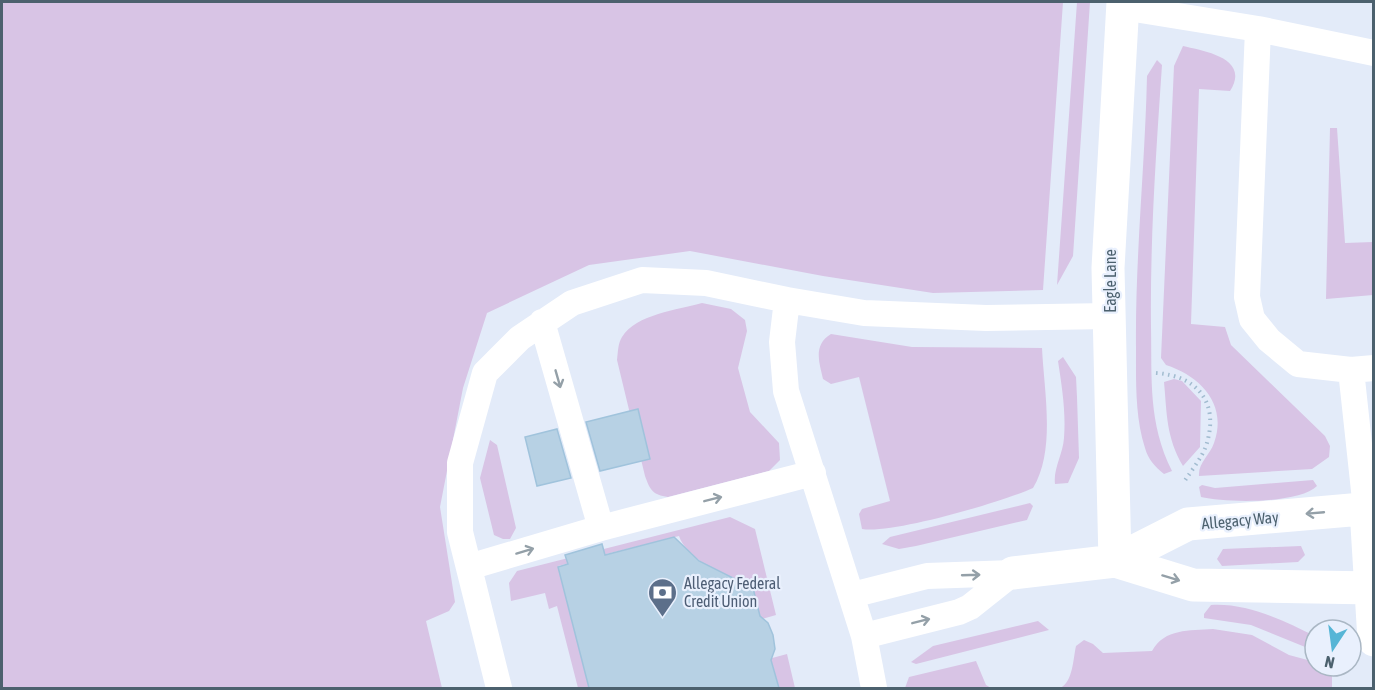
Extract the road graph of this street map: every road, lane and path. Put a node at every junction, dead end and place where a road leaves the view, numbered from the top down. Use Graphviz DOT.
graph roads {
  1 [pos="1123,4"];
  2 [pos="1258,29"];
  3 [pos="1374,53"];
  4 [pos="786,300"];
  5 [pos="1110,316"];
  6 [pos="542,322"];
  7 [pos="1362,369"];
  8 [pos="1156,373"];
  9 [pos="813,473"];
  10 [pos="1184,482"];
  11 [pos="1370,509"];
  12 [pos="601,528"];
  13 [pos="1115,561"];
  14 [pos="469,567"];
  15 [pos="1012,573"];
  16 [pos="1372,588"];
  17 [pos="852,595"];
  18 [pos="864,636"];
  19 [pos="1374,640"];
  20 [pos="499,688"];
  21 [pos="874,688"];
  1 -- 2 [label="lane"];
  1 -- 5 [label="street, Eagle Lane"];
  2 -- 3 [label="lane"];
  2 -- 7 [label="lane"];
  4 -- 5 [label="lane"];
  4 -- 6 [label="lane"];
  4 -- 9 [label="lane"];
  5 -- 13 [label="street, Eagle Lane"];
  6 -- 12 [label="lane, one-way"];
  6 -- 14 [label="lane"];
  7 -- 11 [label="lane"];
  8 -- 10 [label="path"];
  12 -- 9 [label="lane, one-way"];
  9 -- 17 [label="lane"];
  11 -- 13 [label="street, Allegacy Way, one-way"];
  11 -- 16 [label="street"];
  14 -- 12 [label="lane, one-way"];
  13 -- 15 [label="street, Allegacy Way"];
  13 -- 16 [label="street, Allegacy Way, one-way"];
  14 -- 20 [label="lane"];
  17 -- 15 [label="lane, one-way"];
  18 -- 15 [label="lane, one-way"];
  16 -- 19 [label="street"];
  17 -- 18 [label="lane"];
  18 -- 21 [label="lane"];
}
